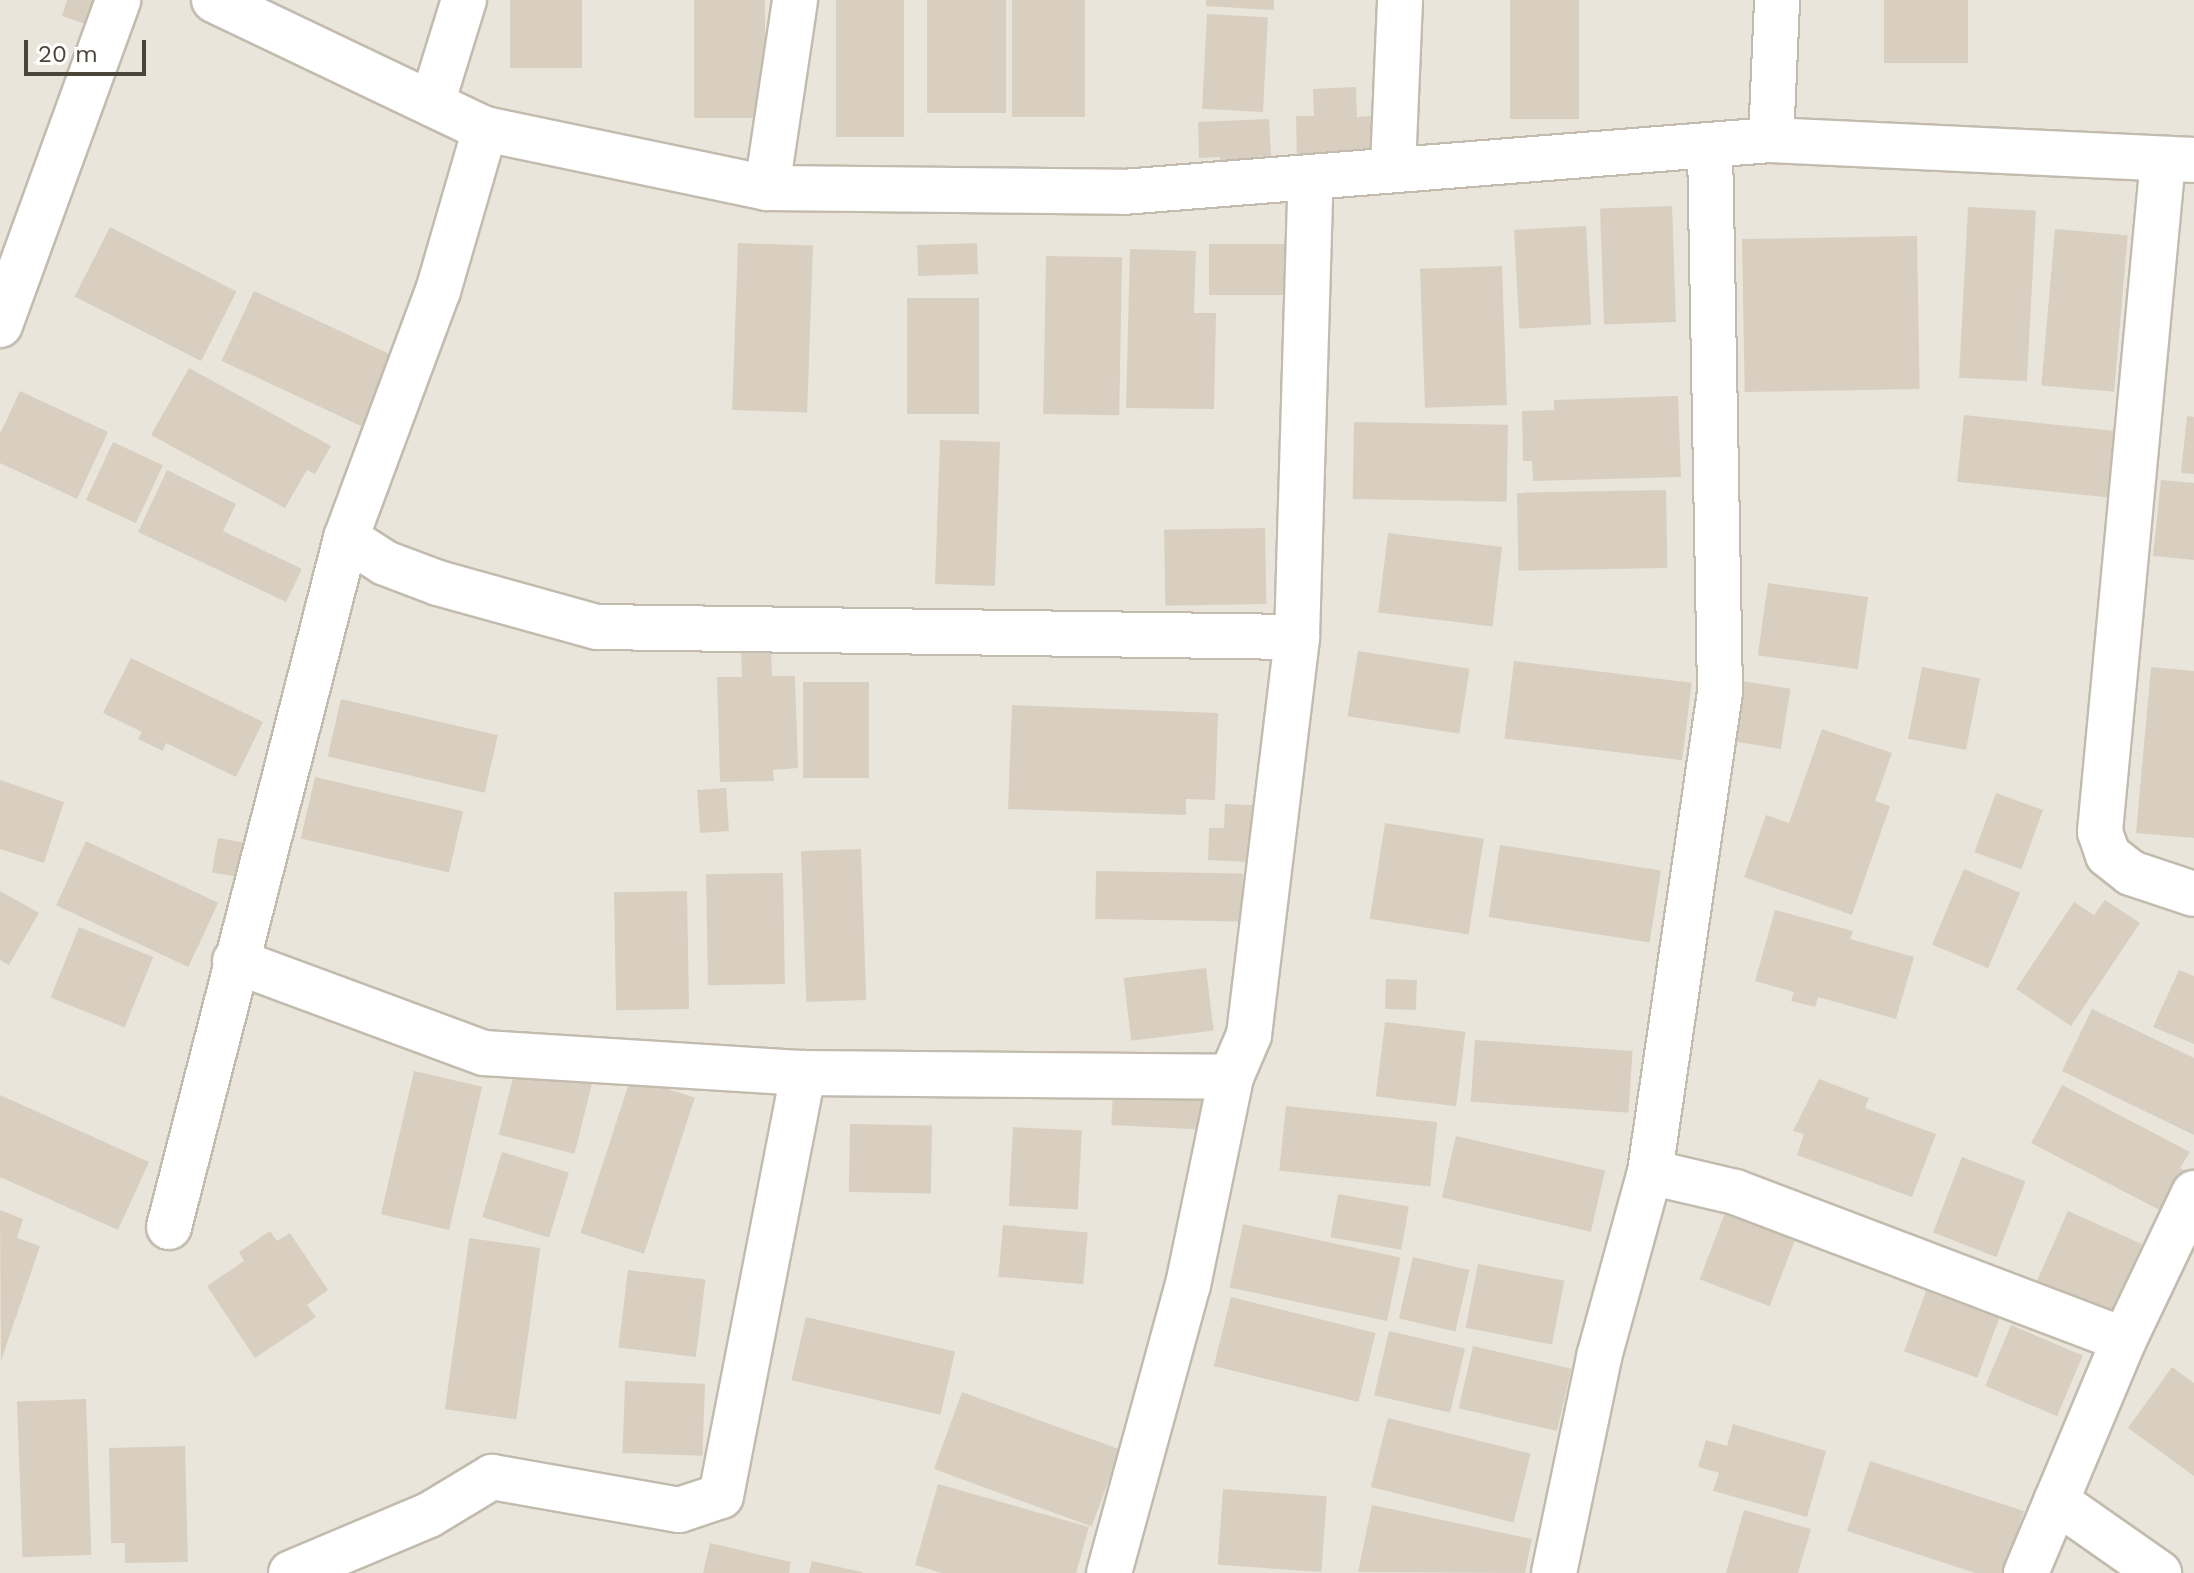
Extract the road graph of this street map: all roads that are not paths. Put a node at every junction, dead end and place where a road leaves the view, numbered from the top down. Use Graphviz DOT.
graph roads {
  1 [pos="118,0"];
  2 [pos="214,0"];
  3 [pos="464,0"];
  4 [pos="795,0"];
  5 [pos="1400,0"];
  6 [pos="1777,0"];
  7 [pos="433,100"];
  8 [pos="485,129"];
  9 [pos="1771,140"];
  10 [pos="1710,145"];
  11 [pos="2179,160"];
  12 [pos="1393,168"];
  13 [pos="1311,177"];
  14 [pos="767,188"];
  15 [pos="0,325"];
  16 [pos="346,538"];
  17 [pos="1297,637"];
  18 [pos="2194,894"];
  19 [pos="235,961"];
  20 [pos="803,1073"];
  21 [pos="1231,1077"];
  22 [pos="1650,1172"];
  23 [pos="2194,1193"];
  24 [pos="169,1227"];
  25 [pos="2124,1340"];
  26 [pos="2056,1501"];
  27 [pos="291,1573"];
  28 [pos="1109,1573"];
  29 [pos="1554,1573"];
  30 [pos="2026,1573"];
  31 [pos="2159,1573"];
  1 -- 15 [label="street"];
  2 -- 7 [label="street"];
  3 -- 7 [label="street"];
  4 -- 14 [label="street"];
  5 -- 12 [label="street"];
  6 -- 9 [label="street"];
  7 -- 8 [label="street"];
  8 -- 14 [label="street"];
  8 -- 16 [label="street"];
  9 -- 10 [label="street"];
  9 -- 11 [label="street"];
  10 -- 12 [label="street"];
  10 -- 22 [label="street"];
  11 -- 18 [label="street"];
  12 -- 13 [label="street"];
  13 -- 14 [label="street"];
  13 -- 17 [label="street"];
  16 -- 17 [label="street"];
  16 -- 19 [label="street"];
  17 -- 21 [label="street"];
  19 -- 20 [label="street"];
  19 -- 24 [label="street"];
  20 -- 21 [label="street"];
  20 -- 27 [label="street"];
  21 -- 28 [label="street"];
  22 -- 25 [label="street"];
  22 -- 29 [label="street"];
  23 -- 25 [label="street"];
  25 -- 26 [label="street"];
  26 -- 30 [label="street"];
  26 -- 31 [label="street"];
}
